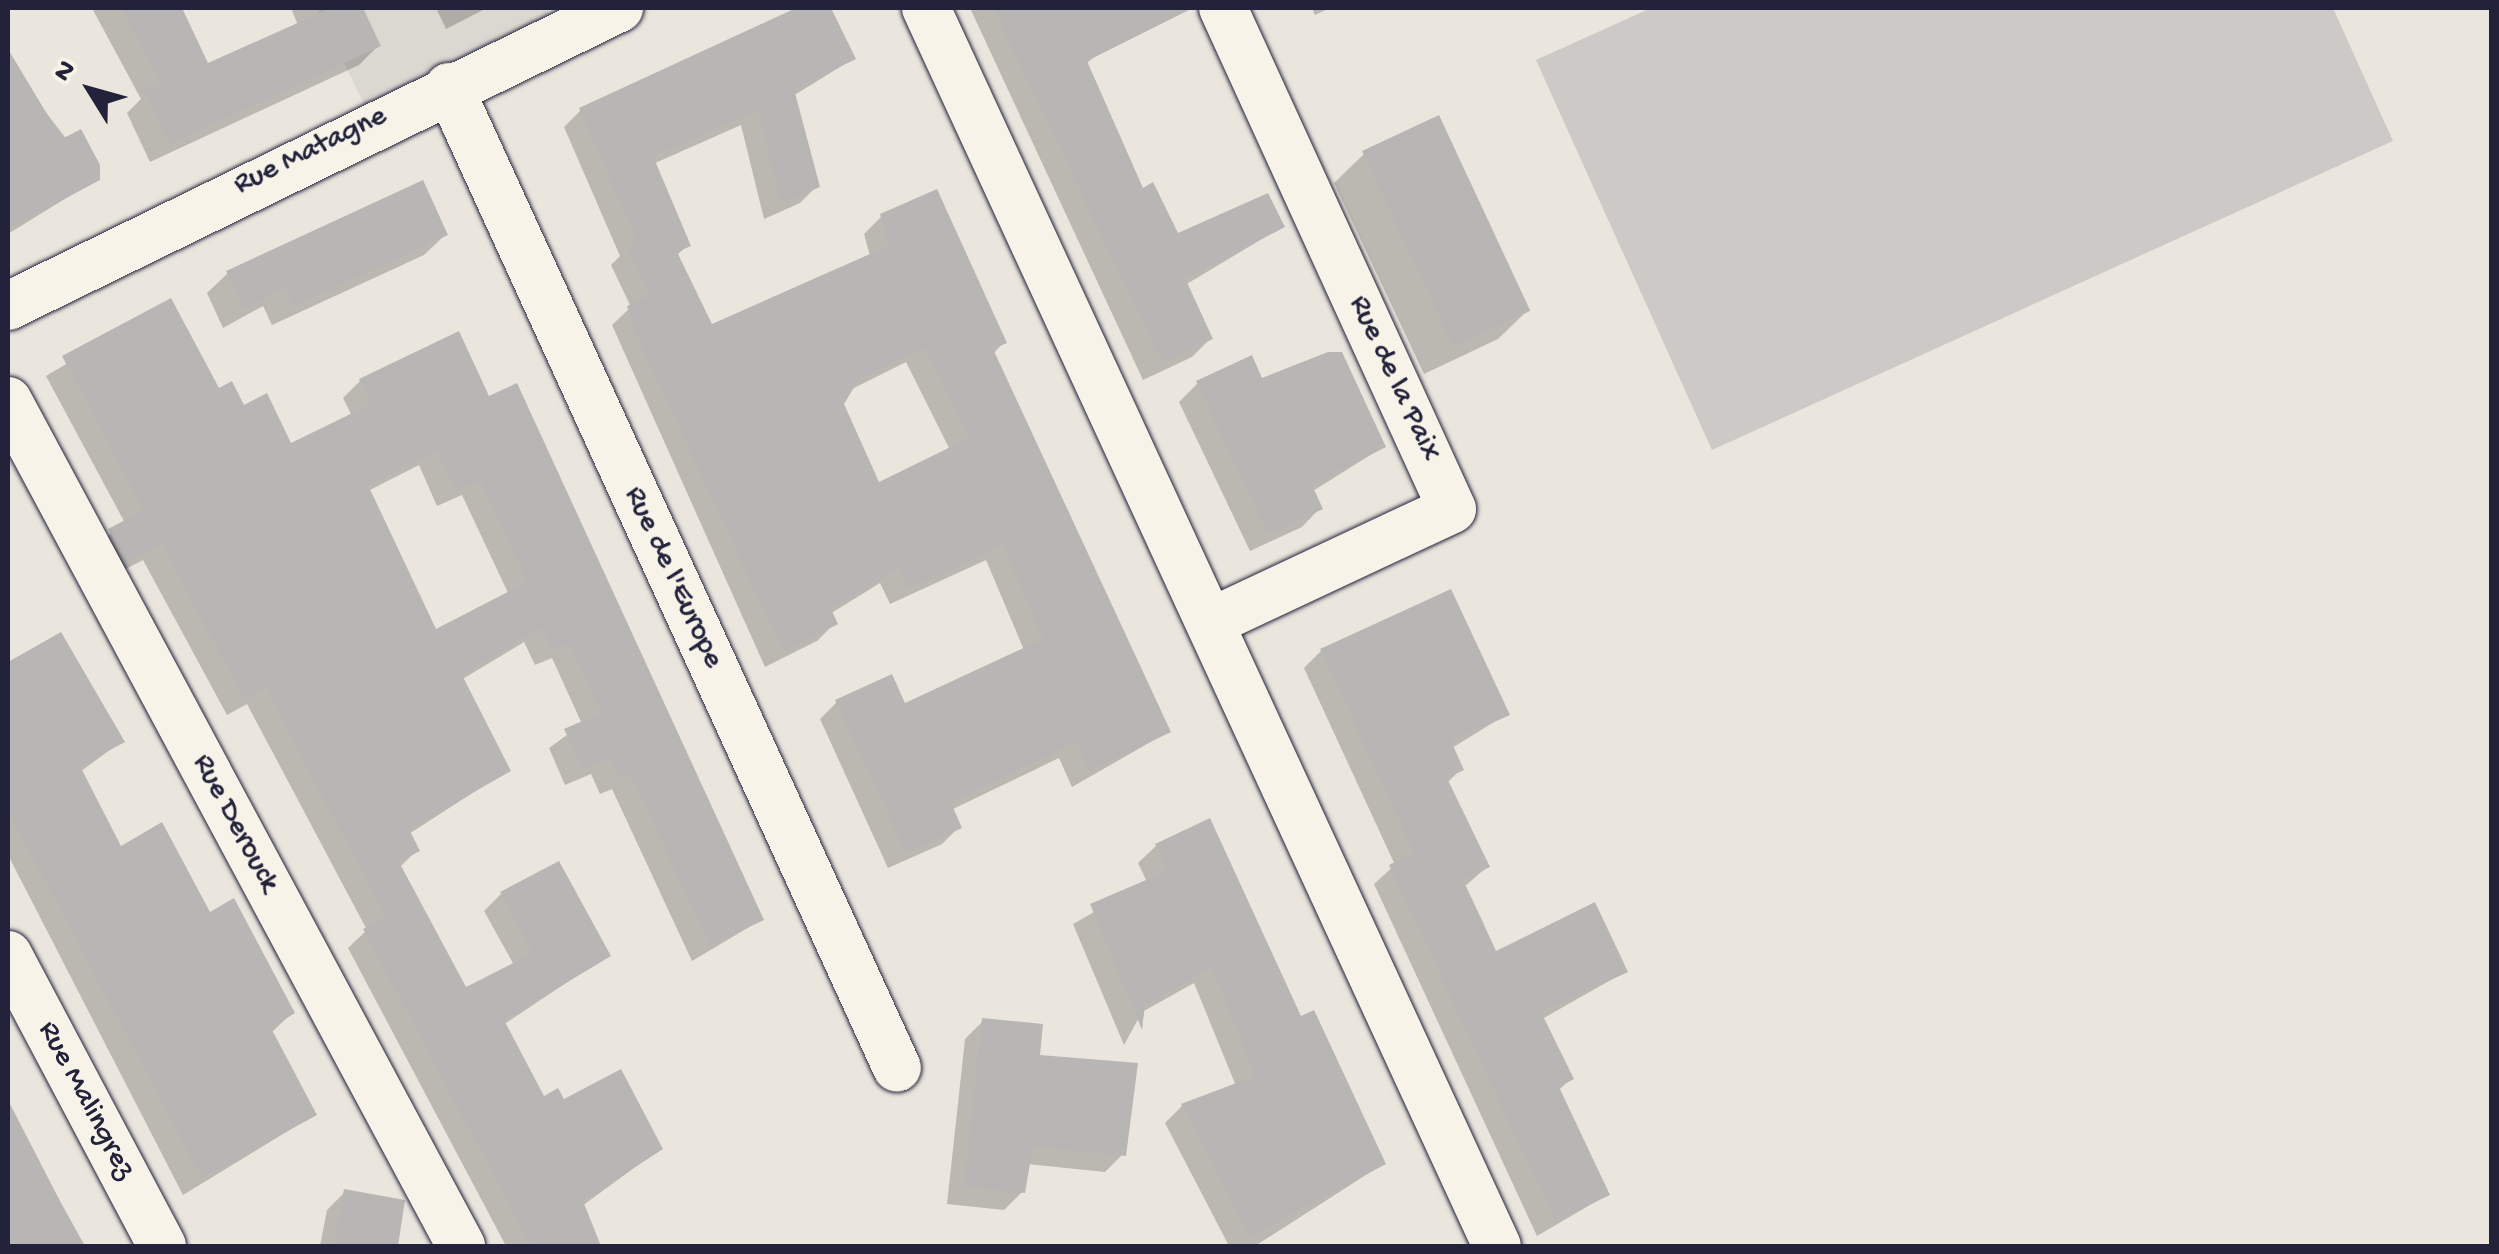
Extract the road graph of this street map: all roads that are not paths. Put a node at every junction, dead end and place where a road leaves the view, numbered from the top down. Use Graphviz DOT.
graph roads {
  1 [pos="619,8"];
  2 [pos="926,8"];
  3 [pos="1223,8"];
  4 [pos="449,87"];
  5 [pos="8,306"];
  6 [pos="8,401"];
  7 [pos="1211,622"];
  8 [pos="8,956"];
  9 [pos="897,1068"];
  10 [pos="162,1246"];
  11 [pos="461,1246"];
  12 [pos="1497,1246"];
  1 -- 4 [label="street, Rue Matagne"];
  2 -- 7 [label="street"];
  3 -- 7 [label="street, Rue de la Paix"];
  4 -- 5 [label="street, Rue Matagne"];
  4 -- 9 [label="street, Rue de l'Europe"];
  6 -- 11 [label="street, Rue Derouck"];
  7 -- 12 [label="street"];
  8 -- 10 [label="street, Rue Malingrez"];
}
